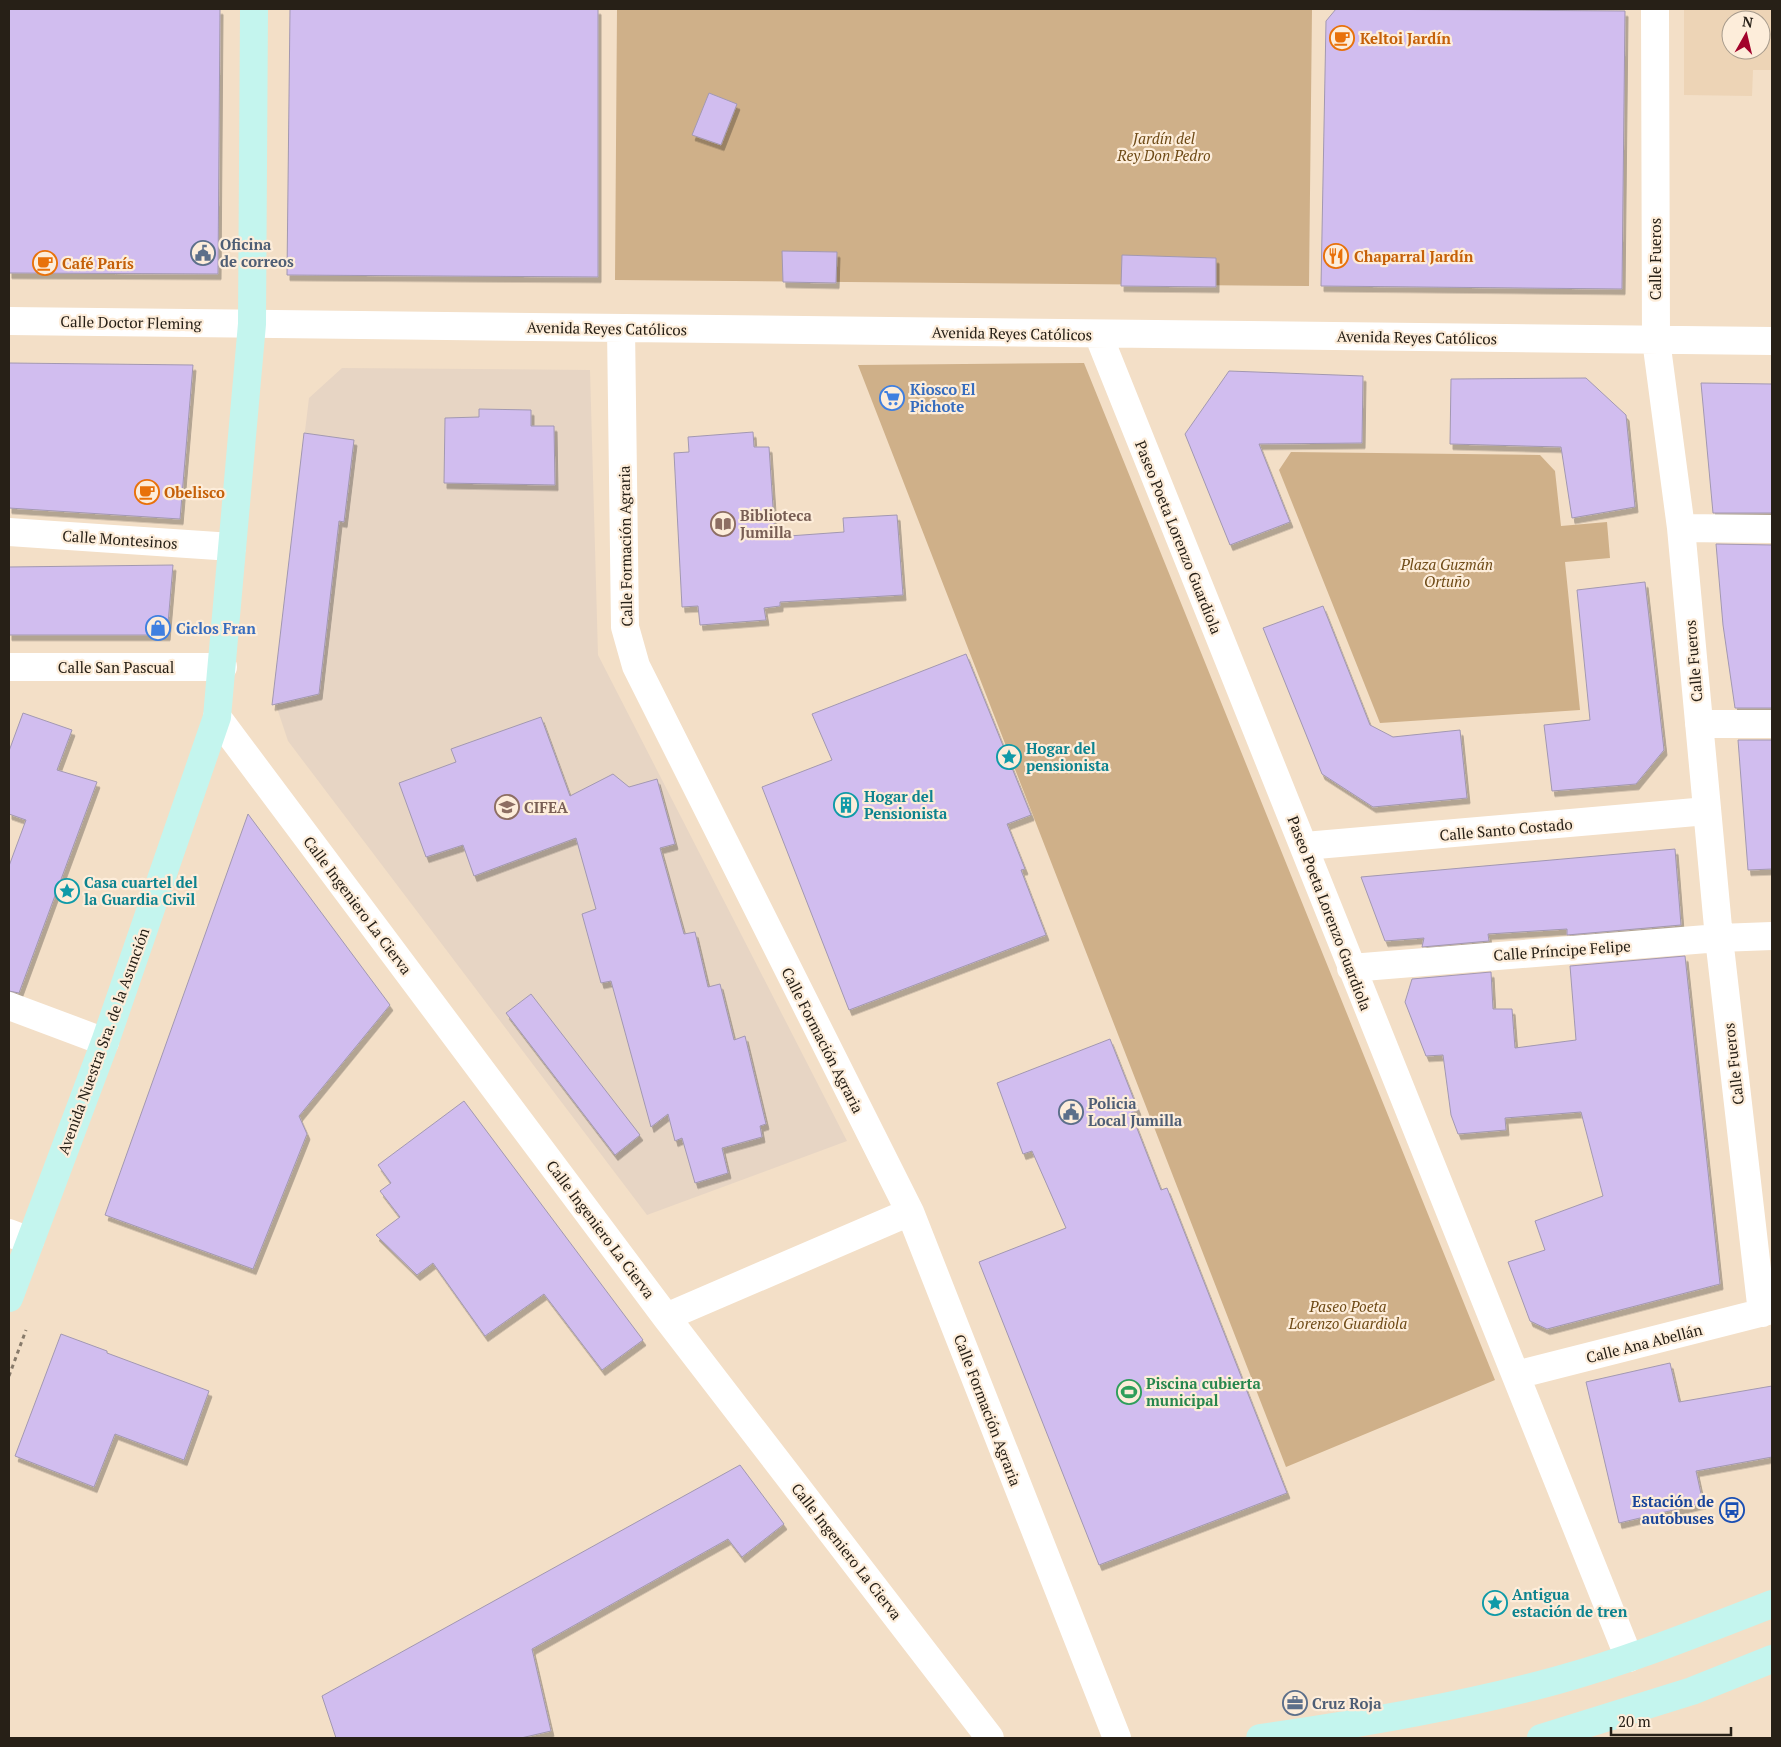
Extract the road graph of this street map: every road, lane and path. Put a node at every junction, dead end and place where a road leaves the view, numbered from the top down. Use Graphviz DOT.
graph roads {
  1 [pos="254,9"];
  2 [pos="1655,9"];
  3 [pos="9,321"];
  4 [pos="252,324"];
  5 [pos="621,328"];
  6 [pos="1098,334"];
  7 [pos="1656,340"];
  8 [pos="1772,341"];
  9 [pos="1681,528"];
  10 [pos="1772,529"];
  11 [pos="9,532"];
  12 [pos="232,547"];
  13 [pos="9,666"];
  14 [pos="223,667"];
  15 [pos="217,716"];
  16 [pos="1699,724"];
  17 [pos="1772,724"];
  18 [pos="1707,811"];
  19 [pos="1304,846"];
  20 [pos="1772,936"];
  21 [pos="1718,938"];
  22 [pos="1351,968"];
  23 [pos="9,1006"];
  24 [pos="105,1042"];
  25 [pos="910,1212"];
  26 [pos="19,1237"];
  27 [pos="9,1298"];
  28 [pos="1767,1311"];
  29 [pos="666,1316"];
  30 [pos="1516,1375"];
  31 [pos="1772,1604"];
  32 [pos="1629,1658"];
  33 [pos="1772,1659"];
  34 [pos="990,1738"];
  35 [pos="1117,1738"];
  36 [pos="1260,1738"];
  37 [pos="1541,1738"];
  1 -- 4 [label="main road, Avenida Nuestra Sra. de la Asunción"];
  2 -- 7 [label="street, Calle Fueros"];
  3 -- 4 [label="street, Calle Doctor Fleming"];
  4 -- 5 [label="street, Avenida Reyes Católicos"];
  4 -- 12 [label="main road, Avenida Nuestra Sra. de la Asunción"];
  5 -- 6 [label="street, Avenida Reyes Católicos"];
  5 -- 25 [label="street, Calle Formación Agraria"];
  6 -- 7 [label="street, Avenida Reyes Católicos"];
  6 -- 19 [label="street, Paseo Poeta Lorenzo Guardiola"];
  7 -- 8 [label="street, Avenida Reyes Católicos"];
  7 -- 9 [label="street, Calle Fueros"];
  9 -- 10 [label="street"];
  9 -- 16 [label="street, Calle Fueros"];
  11 -- 12 [label="street, Calle Montesinos"];
  12 -- 14 [label="main road, Avenida Nuestra Sra. de la Asunción"];
  13 -- 14 [label="street, Calle San Pascual"];
  14 -- 15 [label="main road, Avenida Nuestra Sra. de la Asunción"];
  15 -- 24 [label="main road, Avenida Nuestra Sra. de la Asunción"];
  15 -- 29 [label="street, Calle Ingeniero La Cierva"];
  16 -- 17 [label="street"];
  16 -- 18 [label="street, Calle Fueros"];
  18 -- 19 [label="street, Calle Santo Costado"];
  18 -- 21 [label="street, Calle Fueros"];
  19 -- 22 [label="street, Paseo Poeta Lorenzo Guardiola"];
  20 -- 21 [label="street, Calle Príncipe Felipe"];
  21 -- 22 [label="street, Calle Príncipe Felipe"];
  21 -- 28 [label="street, Calle Fueros"];
  22 -- 30 [label="street, Paseo Poeta Lorenzo Guardiola"];
  23 -- 24 [label="street"];
  24 -- 26 [label="main road, Avenida Nuestra Sra. de la Asunción"];
  25 -- 29 [label="street"];
  25 -- 35 [label="street, Calle Formación Agraria"];
  26 -- 27 [label="main road, Avenida Nuestra Sra. de la Asunción"];
  28 -- 30 [label="street, Calle Ana Abellán"];
  29 -- 34 [label="street, Calle Ingeniero La Cierva"];
  30 -- 32 [label="street, Paseo Poeta Lorenzo Guardiola"];
  31 -- 32 [label="main road"];
  32 -- 36 [label="main road"];
  33 -- 37 [label="main road"];
}
